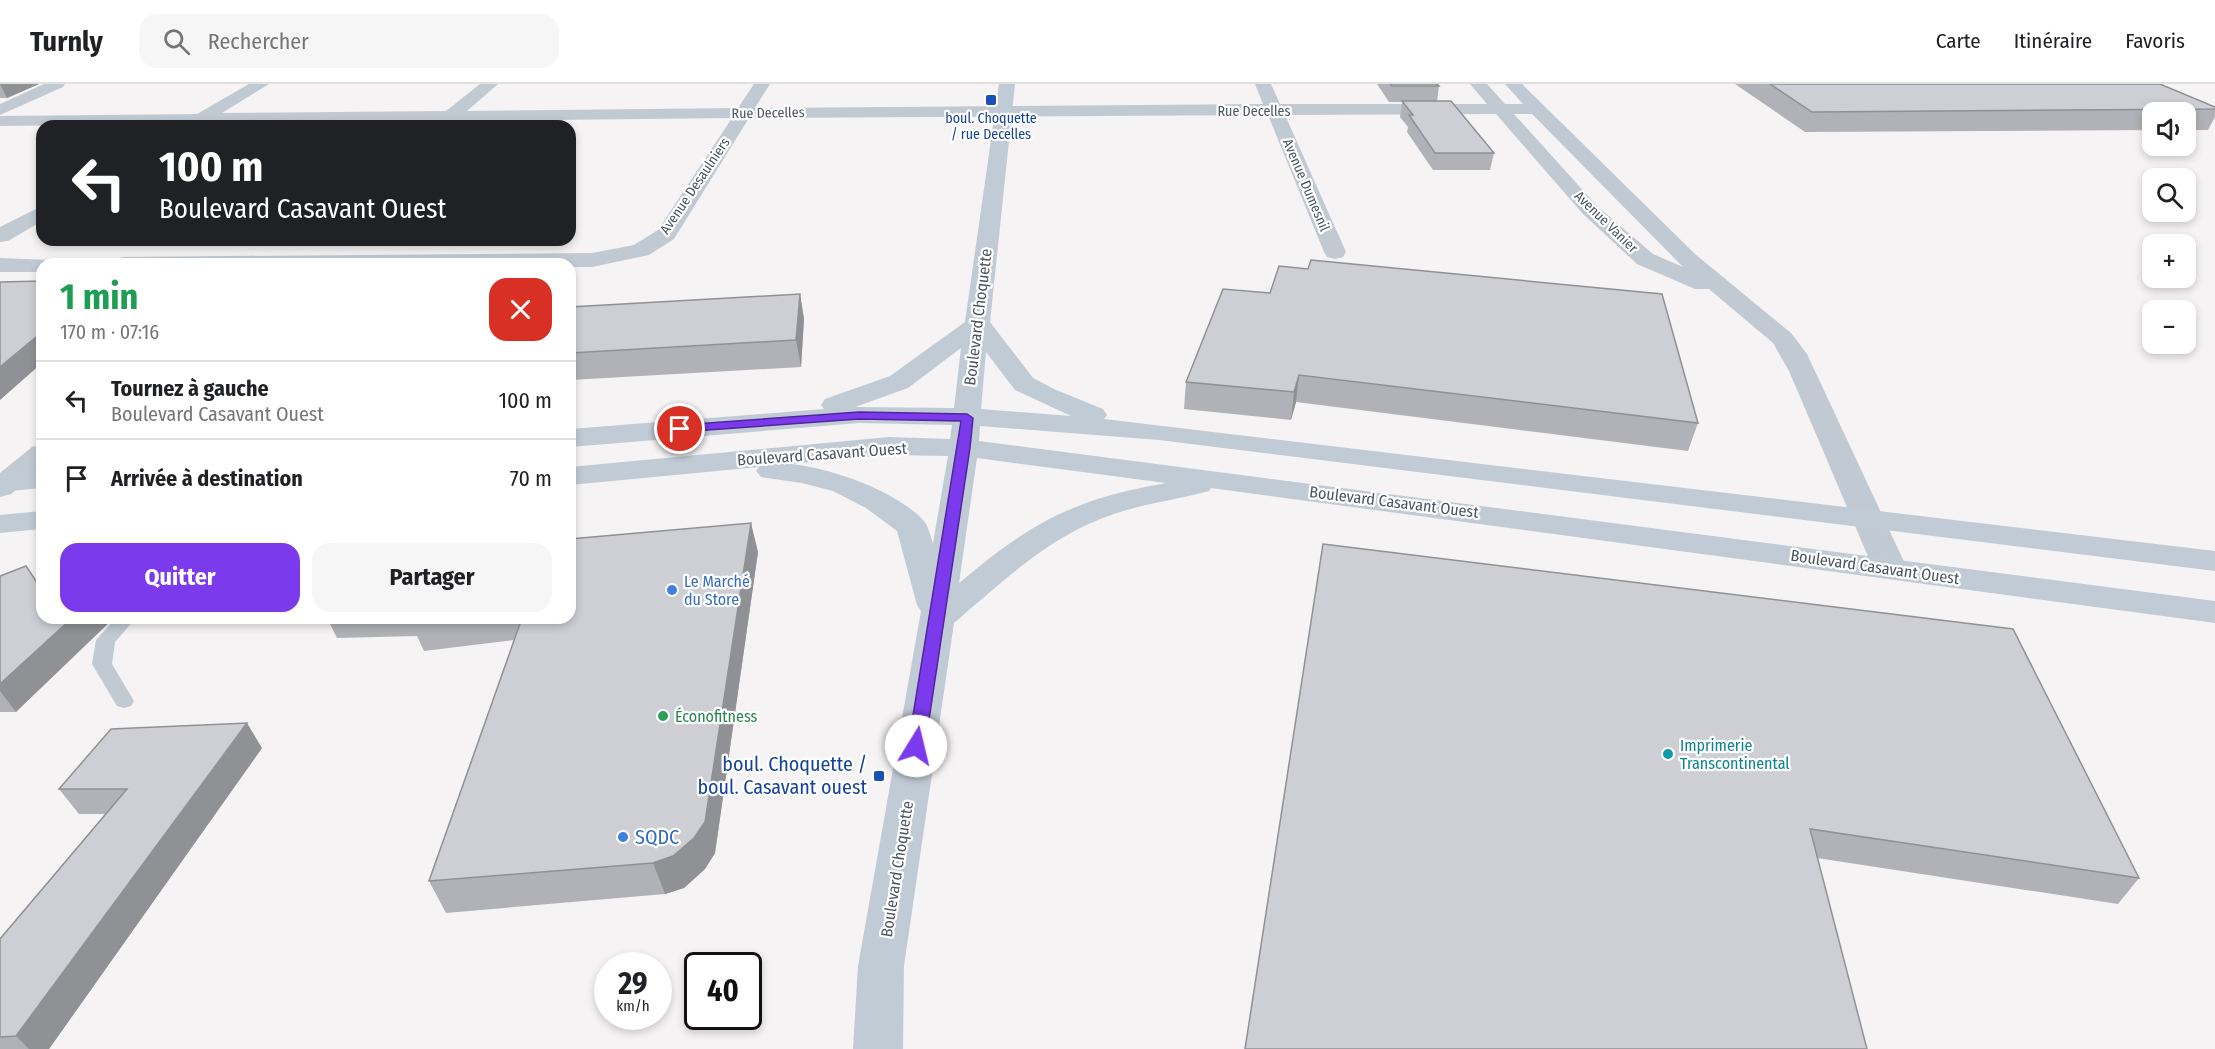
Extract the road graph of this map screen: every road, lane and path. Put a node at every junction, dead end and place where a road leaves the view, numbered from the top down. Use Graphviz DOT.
graph roads {
  1 [pos="57,84"];
  2 [pos="261,84"];
  3 [pos="490,84"];
  4 [pos="762,84"];
  5 [pos="1007,84"];
  6 [pos="1263,84"];
  7 [pos="1478,84"];
  8 [pos="1514,84"];
  9 [pos="1536,109"];
  10 [pos="0,110"];
  11 [pos="1004,110"];
  12 [pos="1502,110"];
  13 [pos="1275,111"];
  14 [pos="743,113"];
  15 [pos="198,120"];
  16 [pos="445,120"];
  17 [pos="481,120"];
  18 [pos="0,121"];
  19 [pos="36,121"];
  20 [pos="1546,160"];
  21 [pos="1587,161"];
  22 [pos="36,215"];
  23 [pos="0,236"];
  24 [pos="294,246"];
  25 [pos="1335,252"];
  26 [pos="279,258"];
  27 [pos="576,260"];
  28 [pos="0,265"];
  29 [pos="36,265"];
  30 [pos="1734,298"];
  31 [pos="978,324"];
  32 [pos="790,420"];
  33 [pos="1159,432"];
  34 [pos="966,433"];
  35 [pos="576,438"];
  36 [pos="36,458"];
  37 [pos="646,469"];
  38 [pos="576,475"];
  39 [pos="36,480"];
  40 [pos="1223,480"];
  41 [pos="2,484"];
  42 [pos="1866,517"];
  43 [pos="36,521"];
  44 [pos="0,524"];
  45 [pos="2215,561"];
  46 [pos="1890,568"];
  47 [pos="2215,612"];
  48 [pos="937,618"];
  49 [pos="121,624"];
  50 [pos="124,701"];
  51 [pos="878,1049"];
  1 -- 10 [label="street"];
  2 -- 15 [label="street"];
  3 -- 16 [label="street"];
  4 -- 14 [label="street, Avenue Desaulniers"];
  5 -- 11 [label="main road, Boulevard Choquette"];
  6 -- 13 [label="street, Avenue Dumesnil"];
  7 -- 12 [label="street, Avenue Vanier"];
  8 -- 9 [label="street, Avenue Vanier"];
  9 -- 12 [label="street, Rue Decelles"];
  9 -- 21 [label="street, Avenue Vanier"];
  11 -- 13 [label="street, Rue Decelles"];
  11 -- 14 [label="street, Rue Decelles"];
  11 -- 31 [label="main road, Boulevard Choquette"];
  12 -- 13 [label="street, Rue Decelles"];
  12 -- 20 [label="street, Avenue Vanier"];
  13 -- 25 [label="street, Avenue Dumesnil"];
  14 -- 17 [label="street, Rue Decelles"];
  14 -- 27 [label="street, Avenue Desaulniers"];
  18 -- 19 [label="street, Rue Decelles"];
  20 -- 21 [label="street"];
  20 -- 30 [label="street, Avenue Vanier"];
  21 -- 30 [label="street, Avenue Vanier"];
  22 -- 23 [label="street"];
  24 -- 26 [label="street"];
  28 -- 29 [label="street"];
  30 -- 42 [label="street, Avenue Vanier"];
  31 -- 32 [label="main road"];
  31 -- 33 [label="main road"];
  31 -- 34 [label="main road, Boulevard Choquette"];
  32 -- 34 [label="main road, Boulevard Casavant Ouest"];
  32 -- 35 [label="main road, Boulevard Casavant Ouest"];
  33 -- 34 [label="main road, Boulevard Casavant Ouest"];
  33 -- 42 [label="main road, Boulevard Casavant Ouest"];
  34 -- 37 [label="main road, Boulevard Casavant Ouest"];
  34 -- 40 [label="main road, Boulevard Casavant Ouest"];
  34 -- 48 [label="main road, Boulevard Choquette"];
  36 -- 41 [label="street"];
  37 -- 38 [label="main road, Boulevard Casavant Ouest"];
  37 -- 48 [label="main road"];
  39 -- 41 [label="main road"];
  40 -- 46 [label="main road, Boulevard Casavant Ouest"];
  40 -- 48 [label="main road"];
  42 -- 45 [label="main road, Boulevard Casavant Ouest"];
  42 -- 46 [label="street, Avenue Vanier"];
  43 -- 44 [label="main road"];
  46 -- 47 [label="main road, Boulevard Casavant Ouest"];
  48 -- 51 [label="main road, Boulevard Choquette"];
  49 -- 50 [label="lane"];
}
